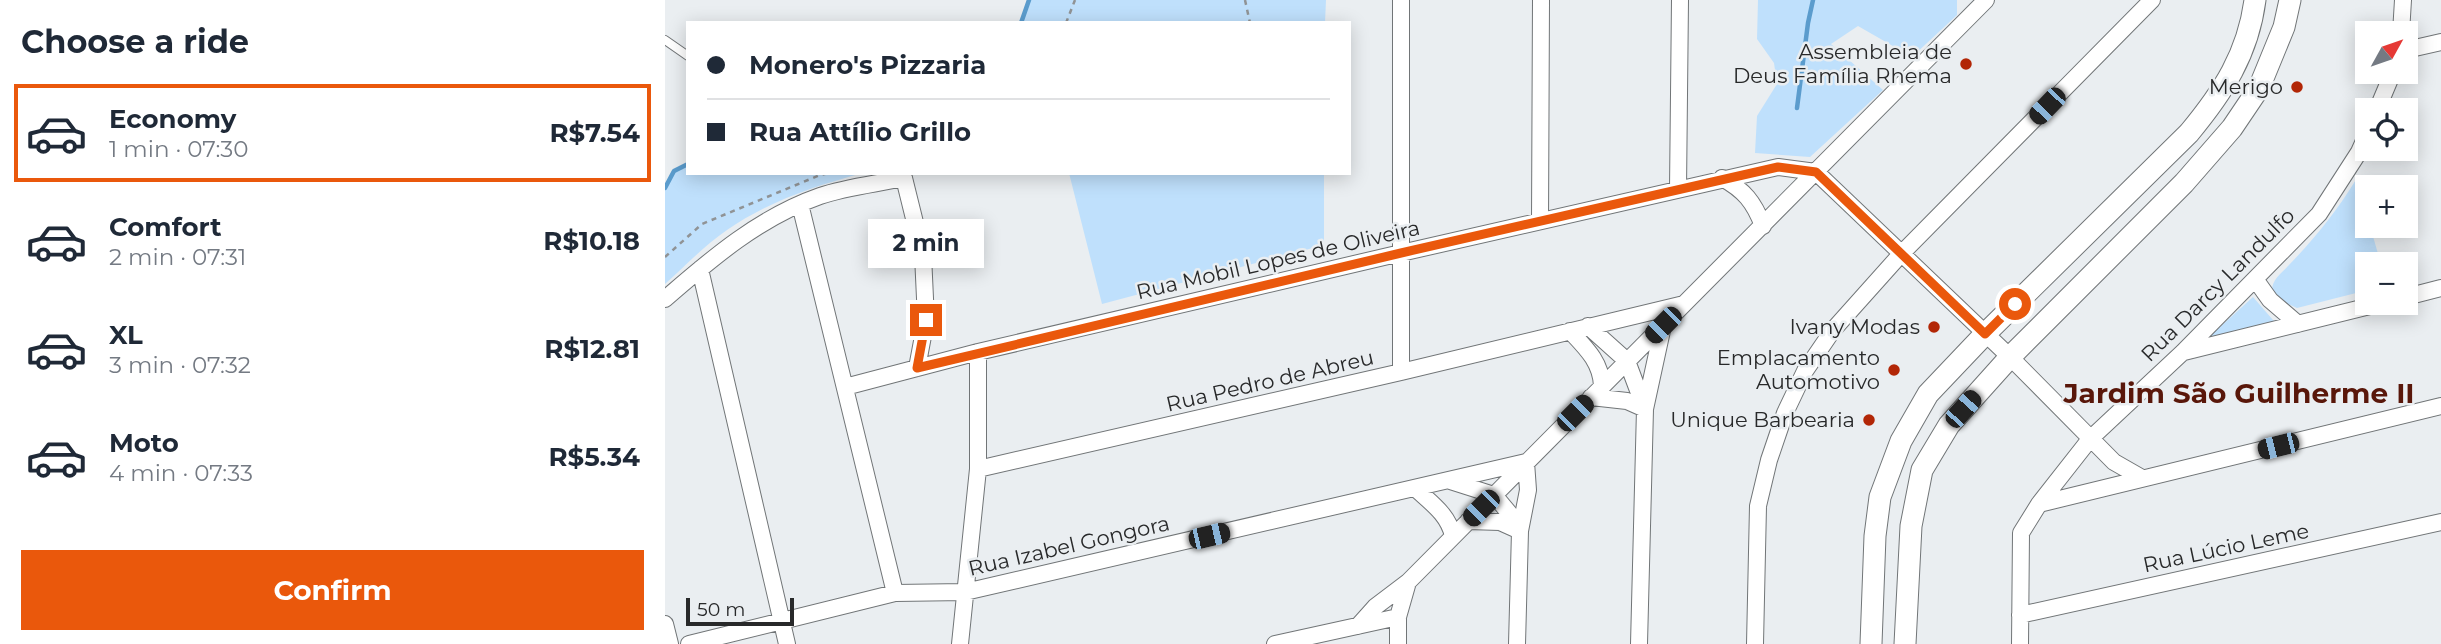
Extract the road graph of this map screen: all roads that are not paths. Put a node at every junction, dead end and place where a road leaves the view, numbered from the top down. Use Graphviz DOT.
graph roads {
  1 [pos="1401,0"];
  2 [pos="1541,0"];
  3 [pos="1680,0"];
  4 [pos="1986,0"];
  5 [pos="2152,0"];
  6 [pos="2255,0"];
  7 [pos="2290,0"];
  8 [pos="2403,0"];
  9 [pos="2402,21"];
  10 [pos="665,40"];
  11 [pos="2441,42"];
  12 [pos="2419,47"];
  13 [pos="686,55"];
  14 [pos="2355,158"];
  15 [pos="1816,172"];
  16 [pos="1723,178"];
  17 [pos="1678,189"];
  18 [pos="800,204"];
  19 [pos="1540,221"];
  20 [pos="1763,226"];
  21 [pos="1401,253"];
  22 [pos="1901,254"];
  23 [pos="700,269"];
  24 [pos="2255,279"];
  25 [pos="2441,288"];
  26 [pos="2418,294"];
  27 [pos="665,299"];
  28 [pos="1684,304"];
  29 [pos="2355,310"];
  30 [pos="2298,324"];
  31 [pos="1663,325"];
  32 [pos="1588,327"];
  33 [pos="1570,331"];
  34 [pos="1985,334"];
  35 [pos="978,352"];
  36 [pos="2183,352"];
  37 [pos="2010,357"];
  38 [pos="1627,361"];
  39 [pos="917,368"];
  40 [pos="1401,372"];
  41 [pos="845,387"];
  42 [pos="1597,391"];
  43 [pos="2441,406"];
  44 [pos="1645,409"];
  45 [pos="2090,439"];
  46 [pos="1526,462"];
  47 [pos="978,469"];
  48 [pos="2142,478"];
  49 [pos="1448,480"];
  50 [pos="1415,488"];
  51 [pos="1494,495"];
  52 [pos="2039,504"];
  53 [pos="1468,521"];
  54 [pos="2441,522"];
  55 [pos="1520,531"];
  56 [pos="1453,536"];
  57 [pos="1408,582"];
  58 [pos="965,592"];
  59 [pos="895,593"];
  60 [pos="2020,615"];
  61 [pos="1398,617"];
  62 [pos="782,621"];
  63 [pos="665,624"];
  64 [pos="1358,626"];
  65 [pos="670,644"];
  66 [pos="689,644"];
  67 [pos="787,644"];
  68 [pos="960,644"];
  69 [pos="1275,644"];
  70 [pos="1398,644"];
  71 [pos="1517,644"];
  72 [pos="1639,644"];
  73 [pos="1755,644"];
  74 [pos="1871,644"];
  75 [pos="1905,644"];
  76 [pos="2020,644"];
  1 -- 21 [label="street"];
  2 -- 19 [label="street"];
  3 -- 17 [label="street"];
  4 -- 15 [label="street"];
  5 -- 22 [label="street"];
  6 -- 34 [label="main road"];
  7 -- 37 [label="main road"];
  8 -- 9 [label="street"];
  10 -- 13 [label="lane"];
  11 -- 12 [label="street"];
  14 -- 24 [label="street, Rua Darcy Landulfo"];
  15 -- 16 [label="street, Rua Mobil Lopes de Oliveira"];
  15 -- 20 [label="street"];
  15 -- 22 [label="street"];
  16 -- 17 [label="street, Rua Mobil Lopes de Oliveira"];
  16 -- 20 [label="street"];
  17 -- 19 [label="street, Rua Mobil Lopes de Oliveira"];
  18 -- 23 [label="street"];
  18 -- 39 [label="street"];
  18 -- 41 [label="street"];
  19 -- 21 [label="street, Rua Mobil Lopes de Oliveira"];
  20 -- 28 [label="street"];
  21 -- 35 [label="street, Rua Mobil Lopes de Oliveira"];
  21 -- 40 [label="street"];
  22 -- 34 [label="street"];
  22 -- 73 [label="street"];
  23 -- 27 [label="street"];
  23 -- 62 [label="street"];
  24 -- 30 [label="street"];
  24 -- 36 [label="street, Rua Darcy Landulfo"];
  25 -- 26 [label="street"];
  28 -- 31 [label="street"];
  28 -- 32 [label="street, Rua Pedro de Abreu"];
  29 -- 30 [label="street"];
  30 -- 36 [label="street"];
  31 -- 38 [label="street"];
  31 -- 44 [label="street"];
  32 -- 33 [label="street, Rua Pedro de Abreu"];
  32 -- 38 [label="street"];
  33 -- 40 [label="street, Rua Pedro de Abreu"];
  33 -- 42 [label="street"];
  34 -- 37 [label="street"];
  34 -- 74 [label="main road"];
  35 -- 39 [label="street, Rua Mobil Lopes de Oliveira"];
  35 -- 47 [label="street"];
  36 -- 45 [label="street, Rua Darcy Landulfo"];
  37 -- 45 [label="street"];
  37 -- 75 [label="main road"];
  38 -- 42 [label="street"];
  38 -- 44 [label="street"];
  39 -- 41 [label="street, Rua Mobil Lopes de Oliveira"];
  40 -- 47 [label="street, Rua Pedro de Abreu"];
  41 -- 59 [label="street"];
  42 -- 44 [label="street"];
  42 -- 46 [label="street"];
  43 -- 48 [label="street"];
  44 -- 72 [label="street"];
  45 -- 48 [label="street"];
  45 -- 52 [label="street, Rua Darcy Landulfo"];
  46 -- 49 [label="street, Rua Izabel Gongora"];
  46 -- 51 [label="street"];
  46 -- 55 [label="street"];
  47 -- 58 [label="street"];
  48 -- 52 [label="street"];
  49 -- 50 [label="street, Rua Izabel Gongora"];
  49 -- 51 [label="street"];
  50 -- 56 [label="street"];
  50 -- 58 [label="street, Rua Izabel Gongora"];
  51 -- 53 [label="street"];
  51 -- 55 [label="street"];
  52 -- 60 [label="street, Rua Darcy Landulfo"];
  53 -- 55 [label="street"];
  53 -- 56 [label="street"];
  54 -- 60 [label="street, Rua Lúcio Leme"];
  55 -- 71 [label="street"];
  56 -- 57 [label="street"];
  57 -- 61 [label="street"];
  57 -- 64 [label="street"];
  58 -- 59 [label="street, Rua Izabel Gongora"];
  58 -- 68 [label="street"];
  59 -- 62 [label="street, Rua Izabel Gongora"];
  60 -- 76 [label="street, Rua Darcy Landulfo"];
  61 -- 64 [label="street"];
  61 -- 70 [label="street"];
  62 -- 66 [label="street, Rua Izabel Gongora"];
  62 -- 67 [label="street"];
  63 -- 65 [label="street"];
  64 -- 69 [label="street"];
}
